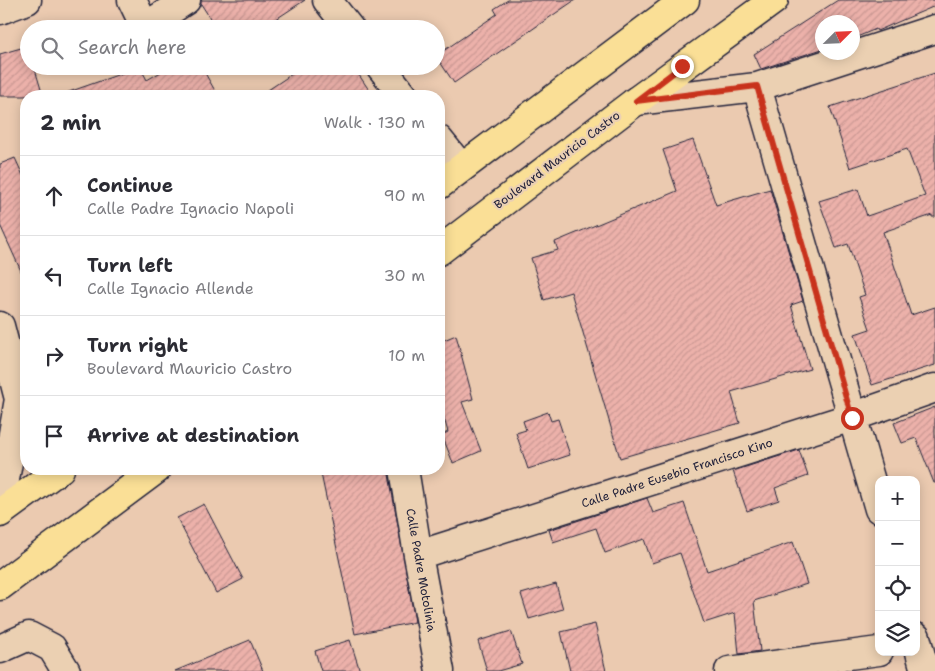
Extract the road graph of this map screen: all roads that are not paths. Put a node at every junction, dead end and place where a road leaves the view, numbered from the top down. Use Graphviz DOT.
graph roads {
  1 [pos="27,0"];
  2 [pos="132,0"];
  3 [pos="186,0"];
  4 [pos="327,0"];
  5 [pos="684,0"];
  6 [pos="774,0"];
  7 [pos="0,10"];
  8 [pos="142,20"];
  9 [pos="156,20"];
  10 [pos="343,20"];
  11 [pos="935,29"];
  12 [pos="387,75"];
  13 [pos="757,86"];
  14 [pos="399,90"];
  15 [pos="636,101"];
  16 [pos="445,147"];
  17 [pos="461,167"];
  18 [pos="445,180"];
  19 [pos="445,246"];
  20 [pos="0,326"];
  21 [pos="935,388"];
  22 [pos="852,418"];
  23 [pos="52,475"];
  24 [pos="149,475"];
  25 [pos="405,475"];
  26 [pos="875,496"];
  27 [pos="0,508"];
  28 [pos="0,513"];
  29 [pos="418,555"];
  30 [pos="0,586"];
  31 [pos="0,649"];
  32 [pos="875,652"];
  33 [pos="66,671"];
  34 [pos="440,671"];
  35 [pos="729,671"];
  1 -- 7 [label="street"];
  2 -- 8 [label="street"];
  3 -- 9 [label="street"];
  4 -- 10 [label="street"];
  5 -- 17 [label="main road"];
  6 -- 15 [label="main road, Boulevard Mauricio Castro"];
  11 -- 13 [label="street"];
  12 -- 14 [label="street"];
  13 -- 15 [label="street"];
  13 -- 22 [label="street"];
  15 -- 19 [label="main road, Boulevard Mauricio Castro"];
  16 -- 17 [label="street"];
  17 -- 18 [label="main road"];
  20 -- 27 [label="street"];
  21 -- 22 [label="street, Calle Padre Eusebio Francisco Kino"];
  22 -- 26 [label="street"];
  22 -- 29 [label="street, Calle Padre Eusebio Francisco Kino"];
  23 -- 28 [label="main road"];
  24 -- 30 [label="main road"];
  25 -- 29 [label="street, Calle Padre Motolinia"];
  29 -- 34 [label="street, Calle Padre Motolinia"];
  31 -- 33 [label="street"];
  32 -- 35 [label="street"];
}
